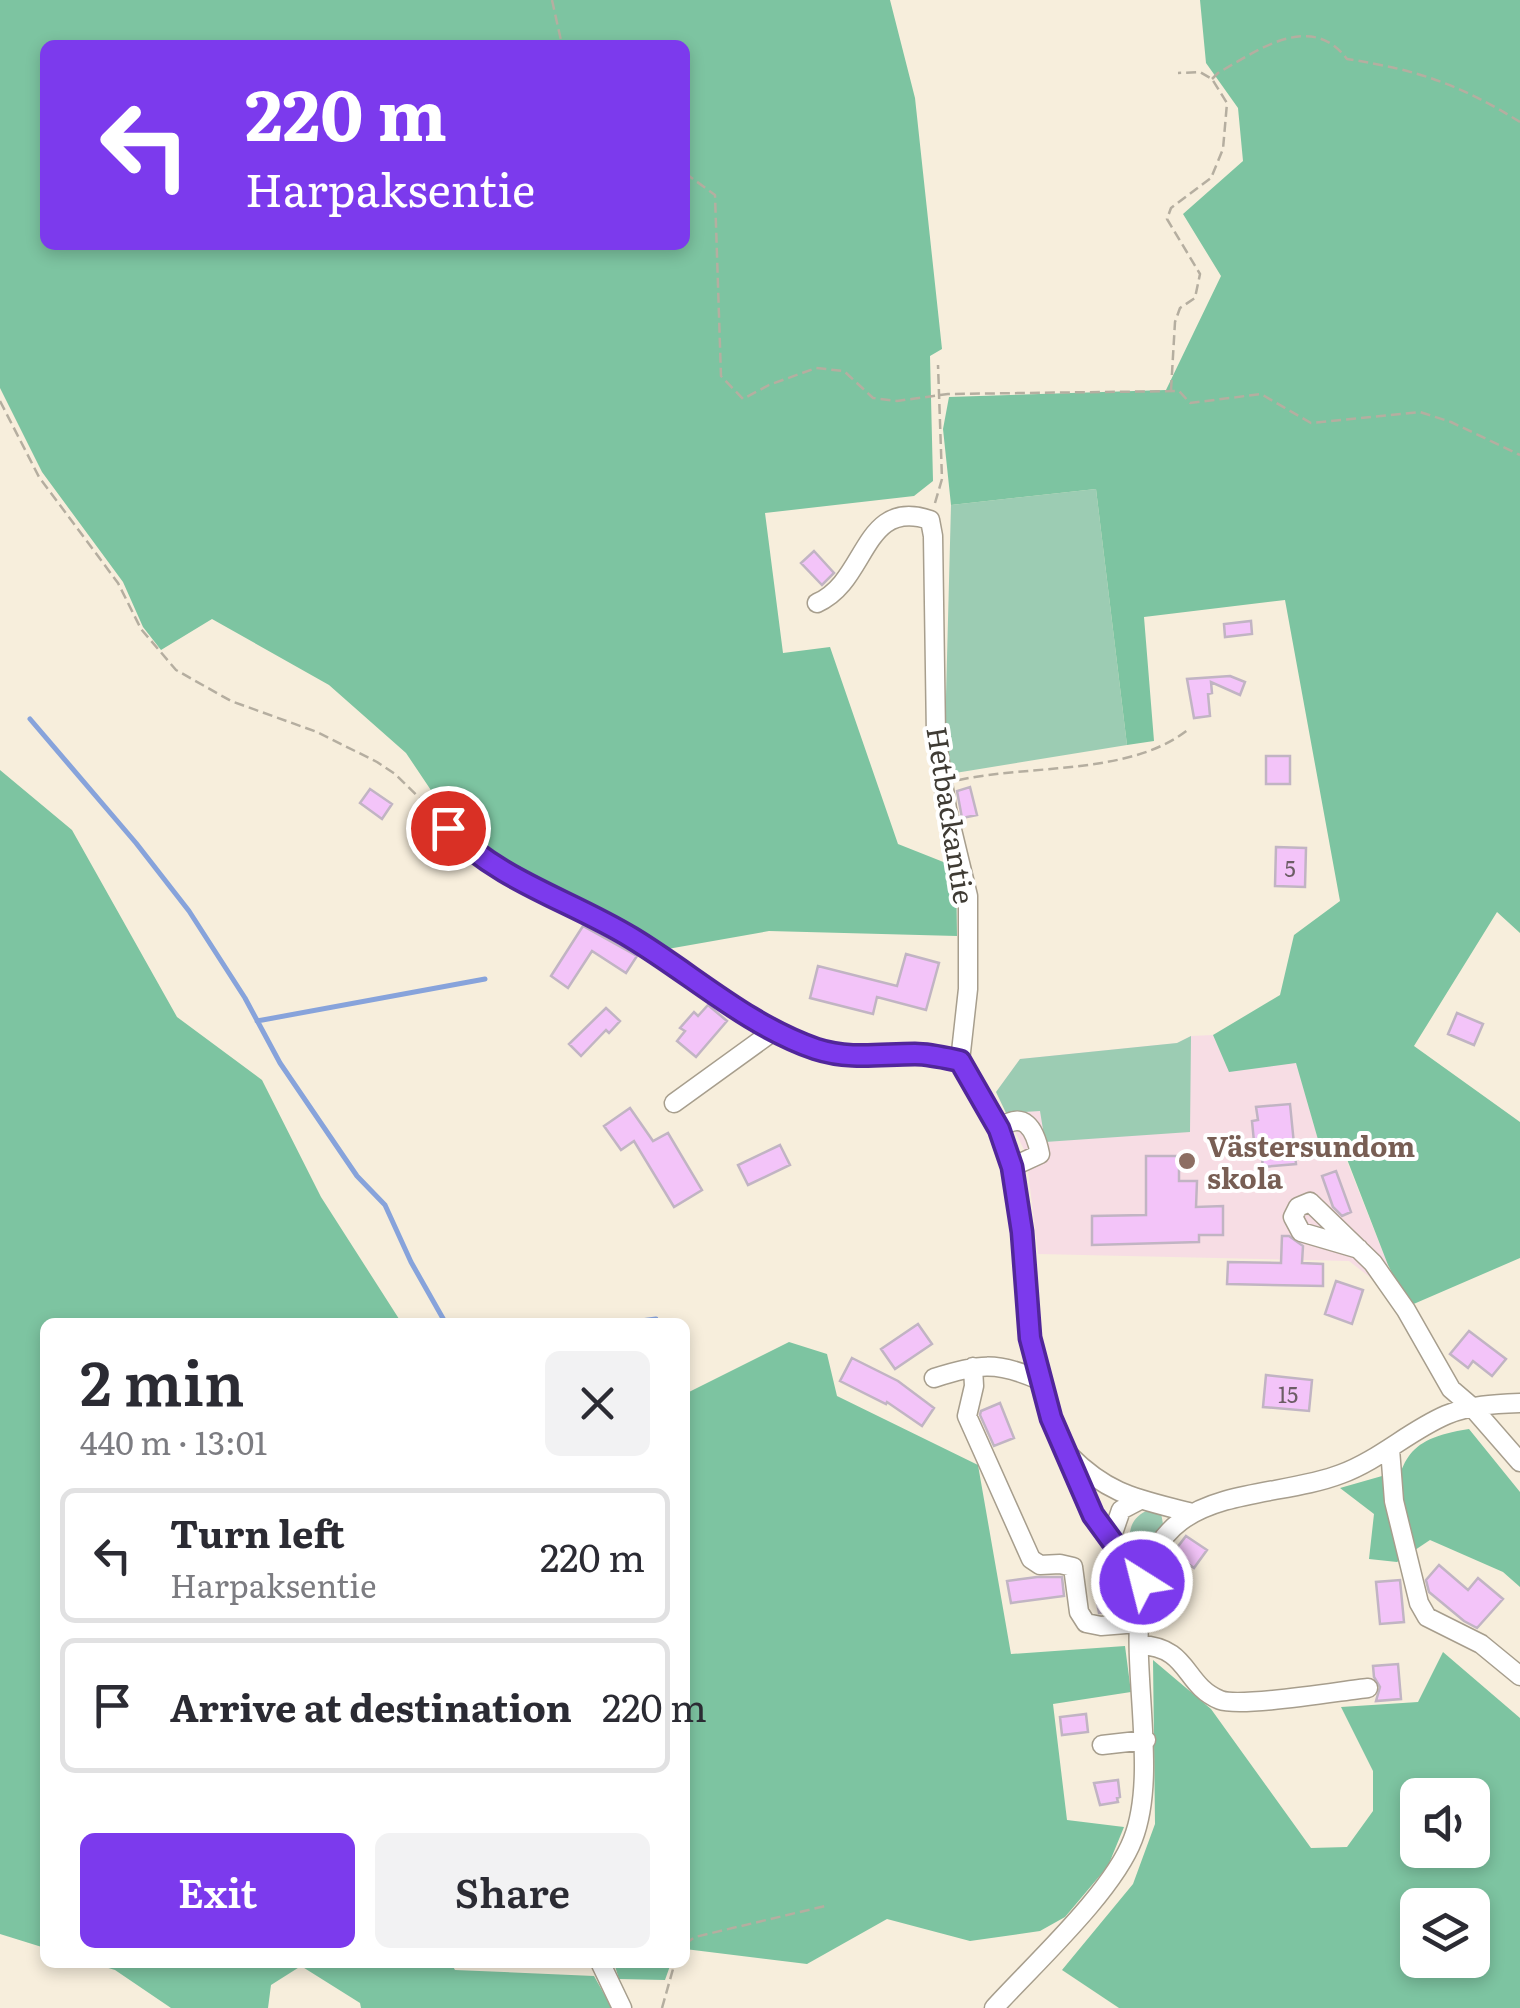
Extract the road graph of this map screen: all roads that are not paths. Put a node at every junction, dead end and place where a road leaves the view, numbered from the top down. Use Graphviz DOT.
graph roads {
  1 [pos="817,603"];
  2 [pos="448,828"];
  3 [pos="774,1030"];
  4 [pos="960,1061"];
  5 [pos="674,1104"];
  6 [pos="999,1129"];
  7 [pos="1012,1167"];
  8 [pos="1359,1249"];
  9 [pos="973,1367"];
  10 [pos="934,1378"];
  11 [pos="1038,1380"];
  12 [pos="1520,1403"];
  13 [pos="1472,1407"];
  14 [pos="1390,1449"];
  15 [pos="1065,1451"];
  16 [pos="1520,1462"];
  17 [pos="1140,1500"];
  18 [pos="1192,1513"];
  19 [pos="1111,1539"];
  20 [pos="1142,1582"];
  21 [pos="1138,1622"];
  22 [pos="1140,1645"];
  23 [pos="1520,1676"];
  24 [pos="1368,1688"];
  25 [pos="1146,1740"];
  26 [pos="1102,1745"];
  27 [pos="603,1968"];
  28 [pos="622,2008"];
  29 [pos="994,2008"];
  1 -- 4 [label="street, Hetbackantie"];
  2 -- 3 [label="street"];
  3 -- 4 [label="street"];
  3 -- 5 [label="street"];
  4 -- 6 [label="street"];
  6 -- 7 [label="street"];
  6 -- 7 [label="street"];
  7 -- 11 [label="street"];
  8 -- 13 [label="street"];
  9 -- 10 [label="street"];
  9 -- 11 [label="street"];
  9 -- 21 [label="street"];
  11 -- 15 [label="street"];
  12 -- 13 [label="street"];
  13 -- 14 [label="street"];
  13 -- 16 [label="street"];
  14 -- 18 [label="street"];
  14 -- 23 [label="street"];
  15 -- 17 [label="street"];
  15 -- 19 [label="street"];
  17 -- 18 [label="street"];
  17 -- 19 [label="street"];
  18 -- 20 [label="street"];
  19 -- 20 [label="street"];
  20 -- 21 [label="street"];
  21 -- 22 [label="street"];
  22 -- 24 [label="street"];
  22 -- 25 [label="street"];
  25 -- 26 [label="street"];
  25 -- 29 [label="street"];
  27 -- 28 [label="street"];
}
